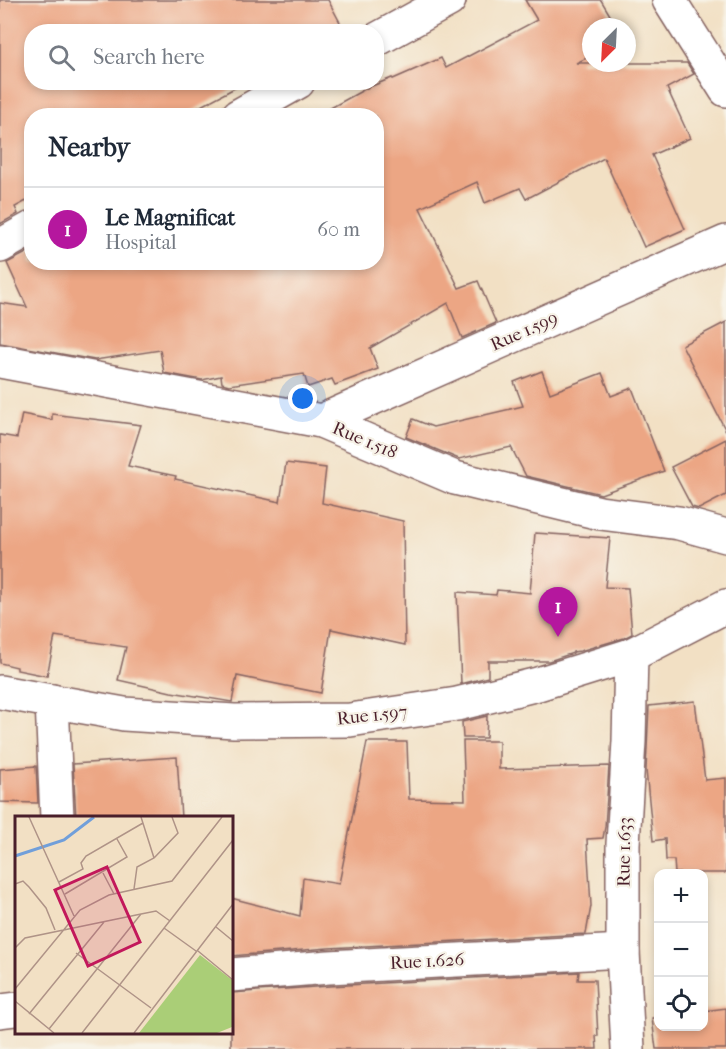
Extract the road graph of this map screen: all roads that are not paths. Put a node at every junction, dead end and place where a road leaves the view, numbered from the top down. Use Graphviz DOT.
graph roads {
  1 [pos="449,0"];
  2 [pos="669,0"];
  3 [pos="384,36"];
  4 [pos="284,90"];
  5 [pos="726,90"];
  6 [pos="252,108"];
  7 [pos="24,232"];
  8 [pos="726,242"];
  9 [pos="0,246"];
  10 [pos="0,361"];
  11 [pos="321,421"];
  12 [pos="726,536"];
  13 [pos="726,606"];
  14 [pos="631,655"];
  15 [pos="0,692"];
  16 [pos="52,701"];
  17 [pos="57,816"];
  18 [pos="623,951"];
  19 [pos="232,975"];
  20 [pos="15,1009"];
  21 [pos="0,1011"];
  22 [pos="628,1049"];
  1 -- 3 [label="street"];
  2 -- 5 [label="street"];
  4 -- 6 [label="street"];
  7 -- 9 [label="street"];
  8 -- 11 [label="street, Rue 1.599"];
  10 -- 11 [label="street, Rue 1.518"];
  11 -- 12 [label="street, Rue 1.518"];
  13 -- 14 [label="street, Rue 1.597"];
  14 -- 16 [label="street, Rue 1.597"];
  14 -- 18 [label="street, Rue 1.633"];
  15 -- 16 [label="street, Rue 1.597"];
  16 -- 17 [label="street"];
  18 -- 19 [label="street, Rue 1.626"];
  18 -- 22 [label="street, Rue 1.633"];
  20 -- 21 [label="street"];
}
